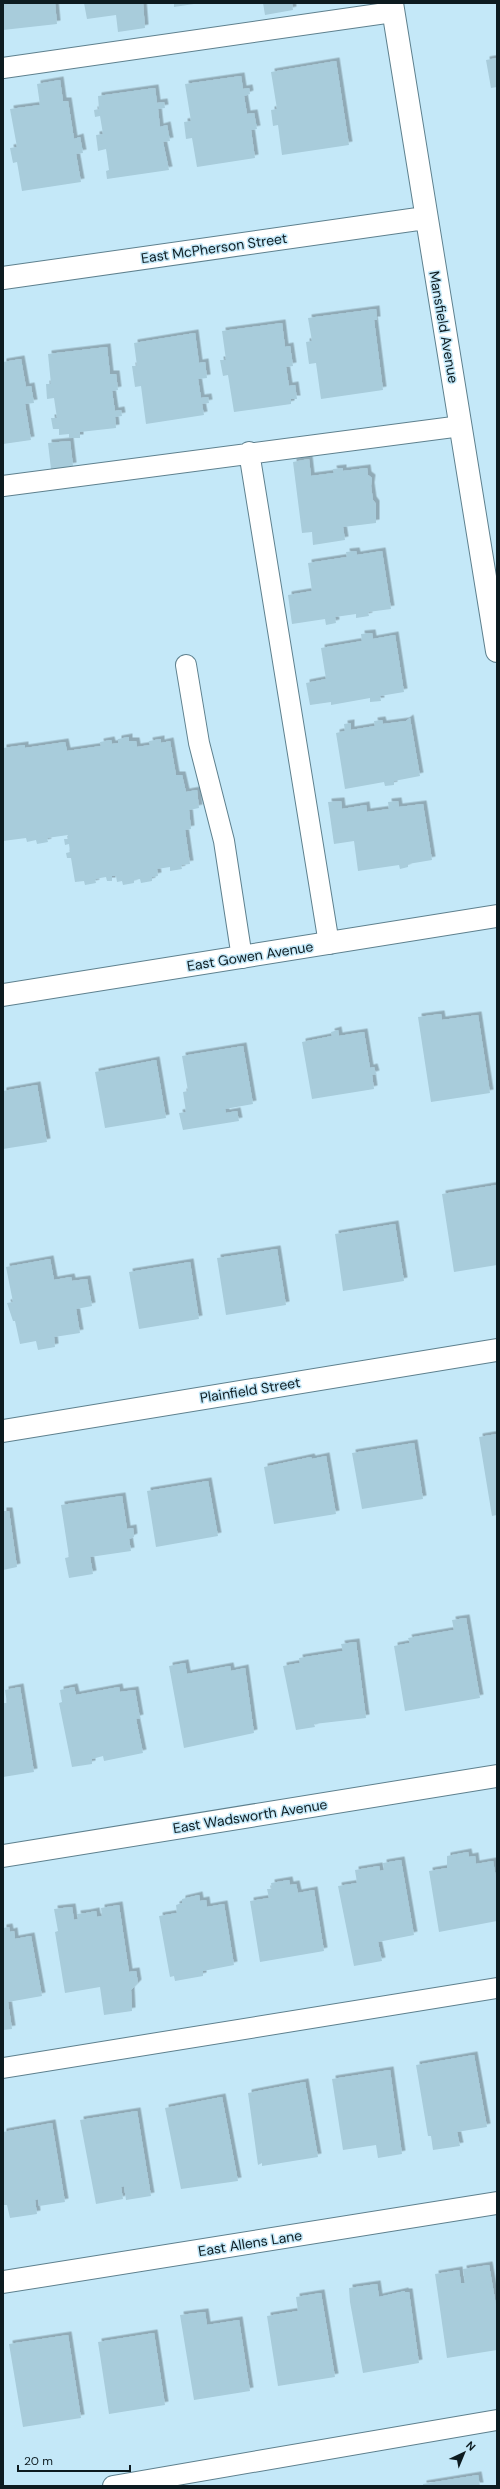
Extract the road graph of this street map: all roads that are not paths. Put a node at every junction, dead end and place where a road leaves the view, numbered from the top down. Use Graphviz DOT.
graph roads {
  1 [pos="392,8"];
  2 [pos="3,68"];
  3 [pos="426,218"];
  4 [pos="3,278"];
  5 [pos="461,426"];
  6 [pos="249,452"];
  7 [pos="3,486"];
  8 [pos="497,651"];
  9 [pos="186,665"];
  10 [pos="497,916"];
  11 [pos="329,944"];
  12 [pos="242,958"];
  13 [pos="3,995"];
  14 [pos="497,1350"];
  15 [pos="3,1431"];
  16 [pos="497,1776"];
  17 [pos="3,1856"];
  18 [pos="497,1988"];
  19 [pos="3,2068"];
  20 [pos="497,2203"];
  21 [pos="3,2282"];
  22 [pos="497,2420"];
  23 [pos="113,2486"];
  1 -- 2 [label="lane"];
  1 -- 3 [label="street, Mansfield Avenue"];
  3 -- 4 [label="street, East McPherson Street"];
  3 -- 5 [label="street, Mansfield Avenue"];
  5 -- 6 [label="lane"];
  5 -- 8 [label="street, Mansfield Avenue"];
  6 -- 7 [label="lane"];
  6 -- 11 [label="lane"];
  9 -- 12 [label="lane"];
  10 -- 11 [label="street, East Gowen Avenue"];
  11 -- 12 [label="street, East Gowen Avenue"];
  12 -- 13 [label="street, East Gowen Avenue"];
  14 -- 15 [label="street, Plainfield Street"];
  16 -- 17 [label="street, East Wadsworth Avenue"];
  18 -- 19 [label="lane"];
  20 -- 21 [label="street, East Allens Lane"];
  22 -- 23 [label="lane"];
}
